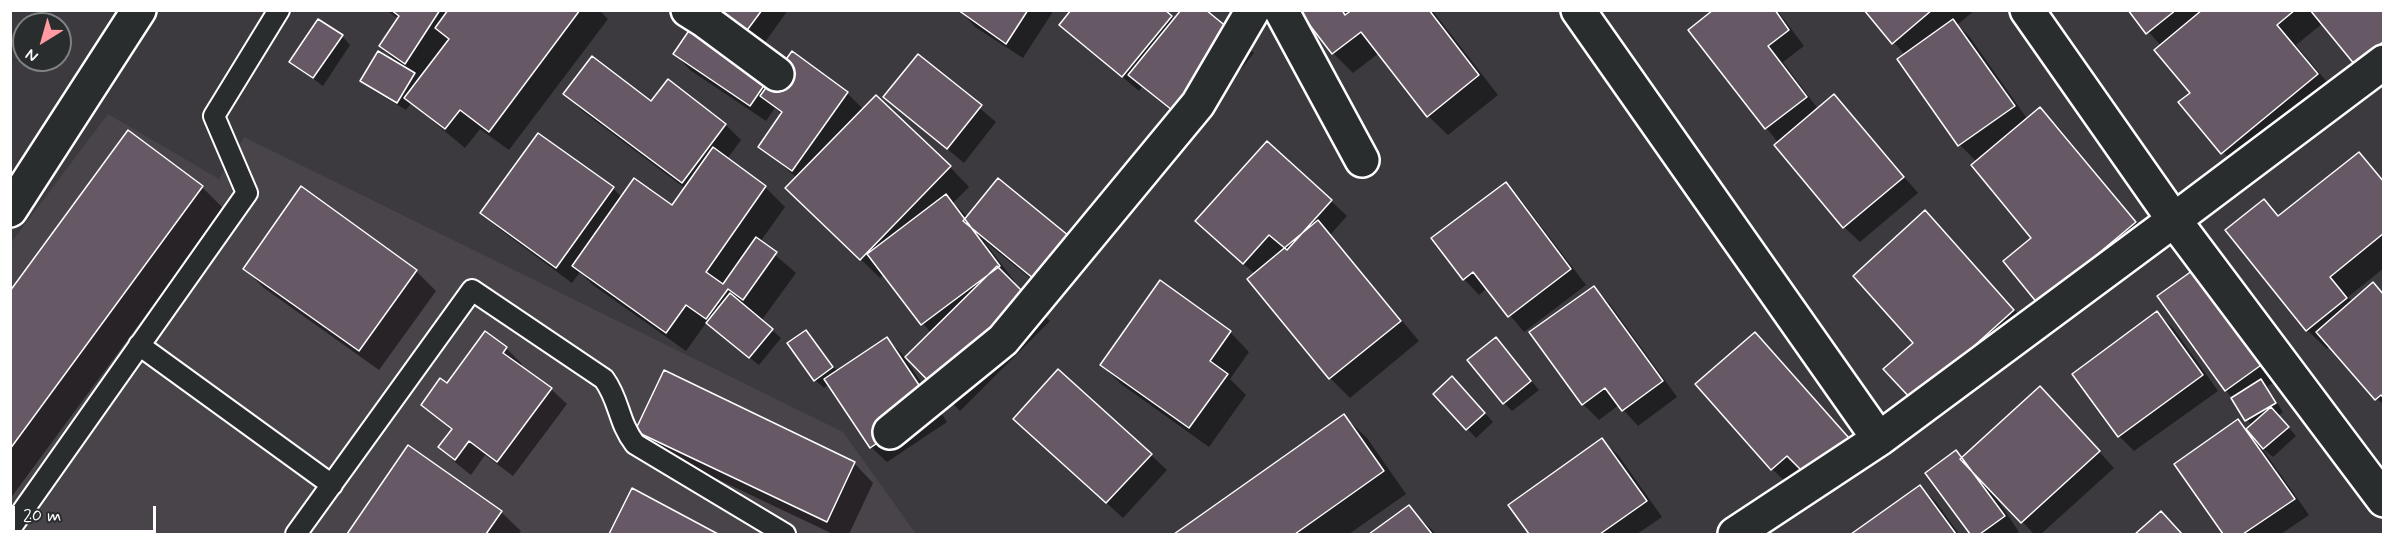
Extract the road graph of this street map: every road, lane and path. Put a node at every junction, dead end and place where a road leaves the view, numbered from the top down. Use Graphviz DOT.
graph roads {
  1 [pos="139,10"];
  2 [pos="279,10"];
  3 [pos="688,10"];
  4 [pos="1253,10"];
  5 [pos="1281,10"];
  6 [pos="2027,10"];
  7 [pos="1590,15"];
  8 [pos="2384,62"];
  9 [pos="777,74"];
  10 [pos="1362,160"];
  11 [pos="10,210"];
  12 [pos="2174,220"];
  13 [pos="139,345"];
  14 [pos="891,432"];
  15 [pos="1879,440"];
  16 [pos="332,485"];
  17 [pos="2384,500"];
  18 [pos="10,529"];
  19 [pos="296,534"];
  20 [pos="785,534"];
  21 [pos="1735,534"];
  1 -- 11 [label="street"];
  2 -- 13 [label="lane"];
  3 -- 9 [label="street"];
  4 -- 14 [label="street"];
  5 -- 10 [label="street"];
  6 -- 12 [label="street"];
  7 -- 15 [label="street"];
  8 -- 12 [label="street"];
  12 -- 15 [label="street"];
  12 -- 17 [label="street"];
  13 -- 16 [label="lane"];
  13 -- 18 [label="lane"];
  15 -- 21 [label="street"];
  16 -- 19 [label="lane"];
  16 -- 20 [label="lane"];
}
